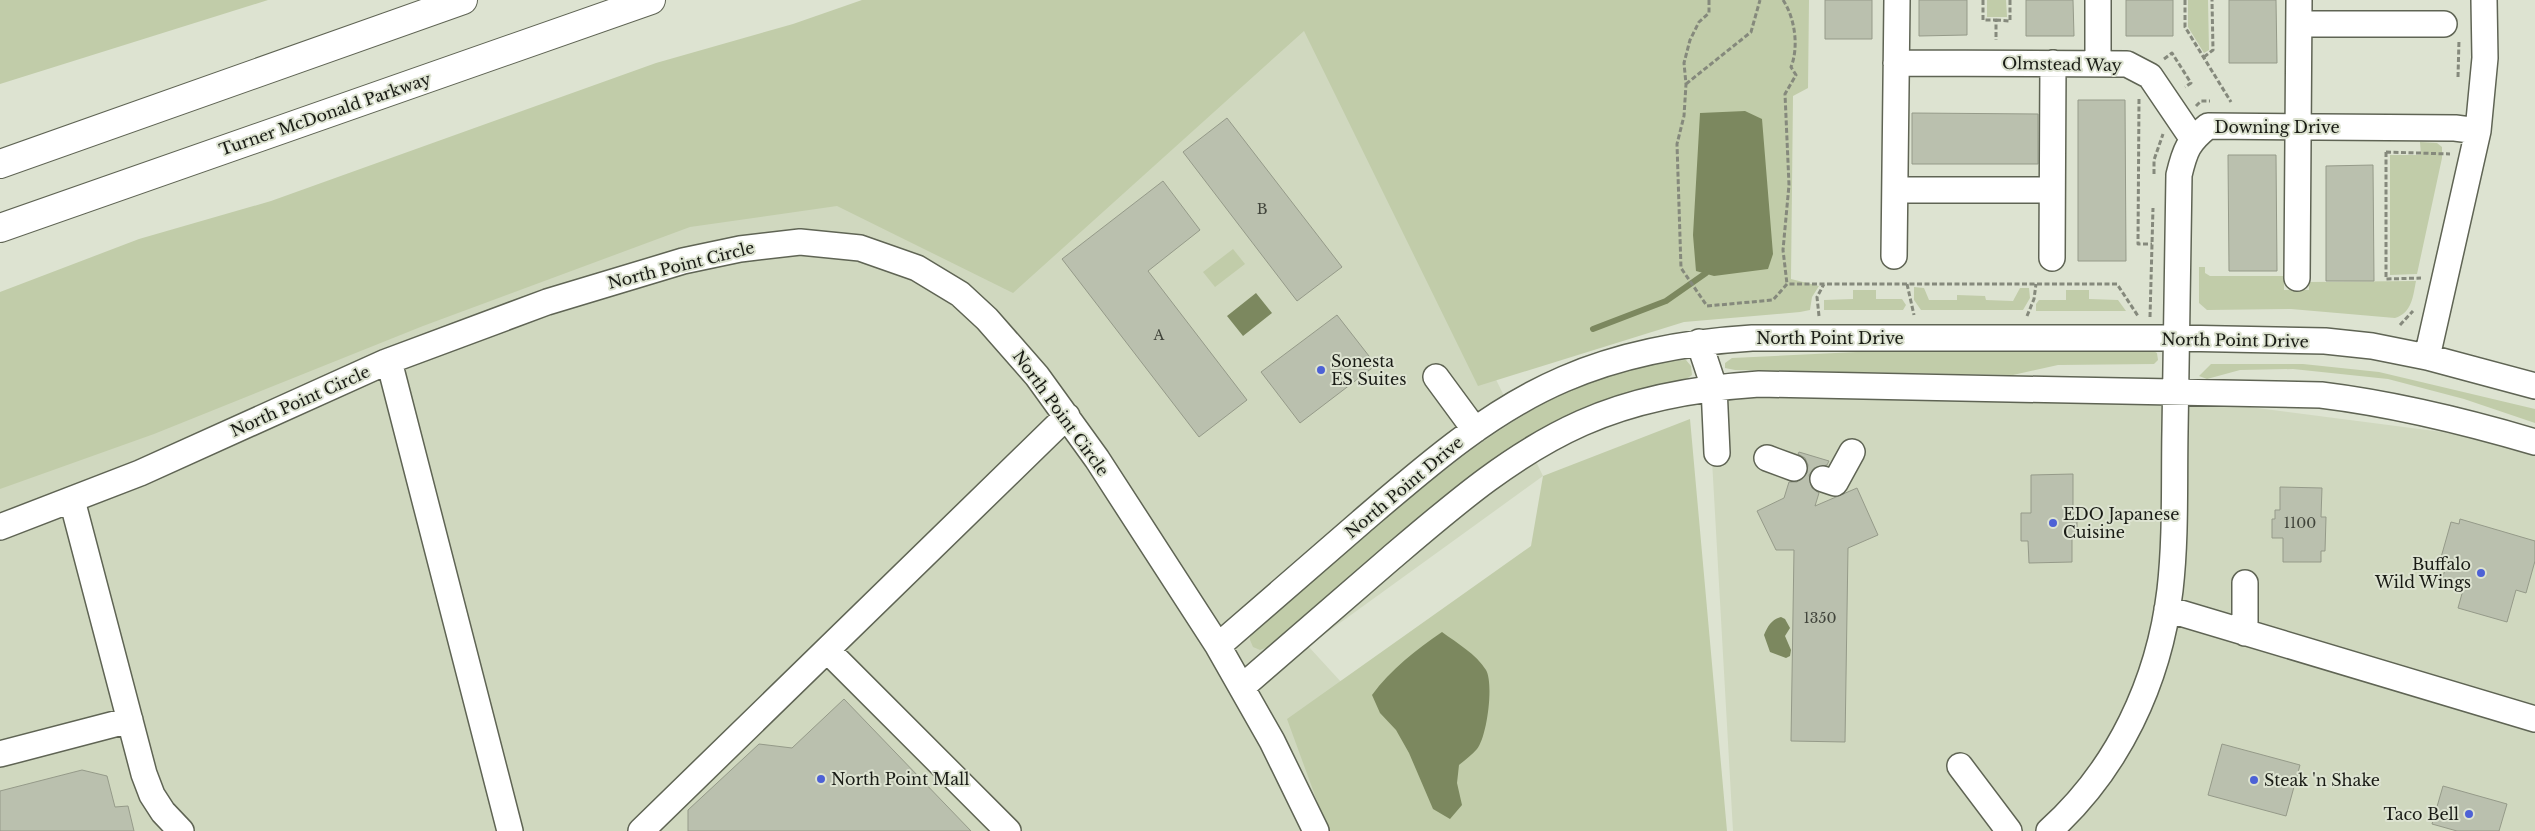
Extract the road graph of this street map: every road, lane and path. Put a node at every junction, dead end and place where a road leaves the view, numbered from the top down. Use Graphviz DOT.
graph roads {
  1 [pos="463,0"];
  2 [pos="651,0"];
  3 [pos="1709,0"];
  4 [pos="1760,0"];
  5 [pos="1783,0"];
  6 [pos="1897,0"];
  7 [pos="1983,0"];
  8 [pos="2010,0"];
  9 [pos="2098,0"];
  10 [pos="2185,0"];
  11 [pos="2212,0"];
  12 [pos="2484,0"];
  13 [pos="2299,12"];
  14 [pos="1996,20"];
  15 [pos="2452,31"];
  16 [pos="1996,44"];
  17 [pos="2204,57"];
  18 [pos="1896,63"];
  19 [pos="2053,63"];
  20 [pos="2098,63"];
  21 [pos="1686,84"];
  22 [pos="2458,87"];
  23 [pos="2231,102"];
  24 [pos="2145,103"];
  25 [pos="2298,126"];
  26 [pos="2466,129"];
  27 [pos="2164,132"];
  28 [pos="2192,138"];
  29 [pos="2386,152"];
  30 [pos="2450,154"];
  31 [pos="0,164"];
  32 [pos="2154,179"];
  33 [pos="1895,190"];
  34 [pos="2052,190"];
  35 [pos="2153,207"];
  36 [pos="0,228"];
  37 [pos="2152,244"];
  38 [pos="1894,256"];
  39 [pos="2052,258"];
  40 [pos="2298,278"];
  41 [pos="2421,278"];
  42 [pos="1787,284"];
  43 [pos="1824,284"];
  44 [pos="1907,284"];
  45 [pos="2036,284"];
  46 [pos="1914,315"];
  47 [pos="1818,316"];
  48 [pos="2027,316"];
  49 [pos="2138,317"];
  50 [pos="2150,317"];
  51 [pos="2176,338"];
  52 [pos="1699,342"];
  53 [pos="2427,356"];
  54 [pos="389,361"];
  55 [pos="1436,377"];
  56 [pos="2535,386"];
  57 [pos="1714,387"];
  58 [pos="2176,393"];
  59 [pos="1067,416"];
  60 [pos="1474,430"];
  61 [pos="2535,442"];
  62 [pos="1852,452"];
  63 [pos="1717,453"];
  64 [pos="1767,458"];
  65 [pos="1794,468"];
  66 [pos="1823,479"];
  67 [pos="72,500"];
  68 [pos="0,527"];
  69 [pos="2244,583"];
  70 [pos="2167,609"];
  71 [pos="2245,632"];
  72 [pos="1218,646"];
  73 [pos="827,650"];
  74 [pos="1242,687"];
  75 [pos="130,720"];
  76 [pos="2535,720"];
  77 [pos="0,754"];
  78 [pos="1960,766"];
  79 [pos="181,831"];
  80 [pos="510,831"];
  81 [pos="641,831"];
  82 [pos="1008,831"];
  83 [pos="1316,831"];
  84 [pos="2008,831"];
  85 [pos="2049,831"];
  1 -- 31 [label="highway"];
  2 -- 36 [label="highway, Turner McDonald Parkway"];
  3 -- 21 [label="path"];
  4 -- 21 [label="path"];
  5 -- 42 [label="path"];
  6 -- 18 [label="street"];
  7 -- 14 [label="path"];
  8 -- 14 [label="path"];
  9 -- 20 [label="street"];
  10 -- 17 [label="path"];
  11 -- 17 [label="path"];
  12 -- 26 [label="street"];
  13 -- 15 [label="street"];
  13 -- 25 [label="street"];
  14 -- 16 [label="path"];
  15 -- 22 [label="path"];
  17 -- 23 [label="path"];
  18 -- 19 [label="street, Olmstead Way"];
  18 -- 33 [label="street"];
  19 -- 20 [label="street, Olmstead Way"];
  19 -- 34 [label="street"];
  20 -- 28 [label="street, Olmstead Way"];
  21 -- 42 [label="path"];
  24 -- 37 [label="path"];
  25 -- 26 [label="street, Downing Drive"];
  25 -- 28 [label="street, Downing Drive"];
  25 -- 40 [label="street"];
  26 -- 30 [label="path"];
  26 -- 53 [label="street"];
  27 -- 32 [label="path"];
  28 -- 51 [label="street, Downing Drive"];
  29 -- 41 [label="path"];
  33 -- 34 [label="street"];
  33 -- 38 [label="street"];
  34 -- 39 [label="street"];
  35 -- 37 [label="path"];
  37 -- 50 [label="path"];
  42 -- 43 [label="path"];
  43 -- 44 [label="path"];
  43 -- 47 [label="path"];
  44 -- 45 [label="path"];
  44 -- 46 [label="path"];
  45 -- 48 [label="path"];
  45 -- 49 [label="path"];
  51 -- 52 [label="street, North Point Drive"];
  51 -- 53 [label="street, North Point Drive"];
  51 -- 58 [label="street, Downing Drive"];
  52 -- 57 [label="street"];
  52 -- 60 [label="street, North Point Drive"];
  53 -- 56 [label="street, North Point Drive"];
  54 -- 59 [label="street, North Point Circle"];
  54 -- 67 [label="street, North Point Circle"];
  54 -- 80 [label="street"];
  55 -- 60 [label="street"];
  57 -- 58 [label="street"];
  57 -- 63 [label="street"];
  57 -- 74 [label="street"];
  58 -- 61 [label="street"];
  58 -- 70 [label="street, Downing Drive"];
  59 -- 72 [label="street, North Point Circle"];
  59 -- 73 [label="street"];
  60 -- 72 [label="street, North Point Drive"];
  62 -- 66 [label="street"];
  64 -- 65 [label="street"];
  67 -- 68 [label="street, North Point Circle"];
  67 -- 75 [label="street"];
  69 -- 71 [label="street"];
  70 -- 71 [label="street"];
  70 -- 85 [label="street, Downing Drive"];
  71 -- 76 [label="street"];
  72 -- 74 [label="street, North Point Circle"];
  73 -- 81 [label="street"];
  73 -- 82 [label="street"];
  74 -- 83 [label="street, North Point Circle"];
  75 -- 77 [label="street"];
  75 -- 79 [label="street"];
  78 -- 84 [label="street"];
}
